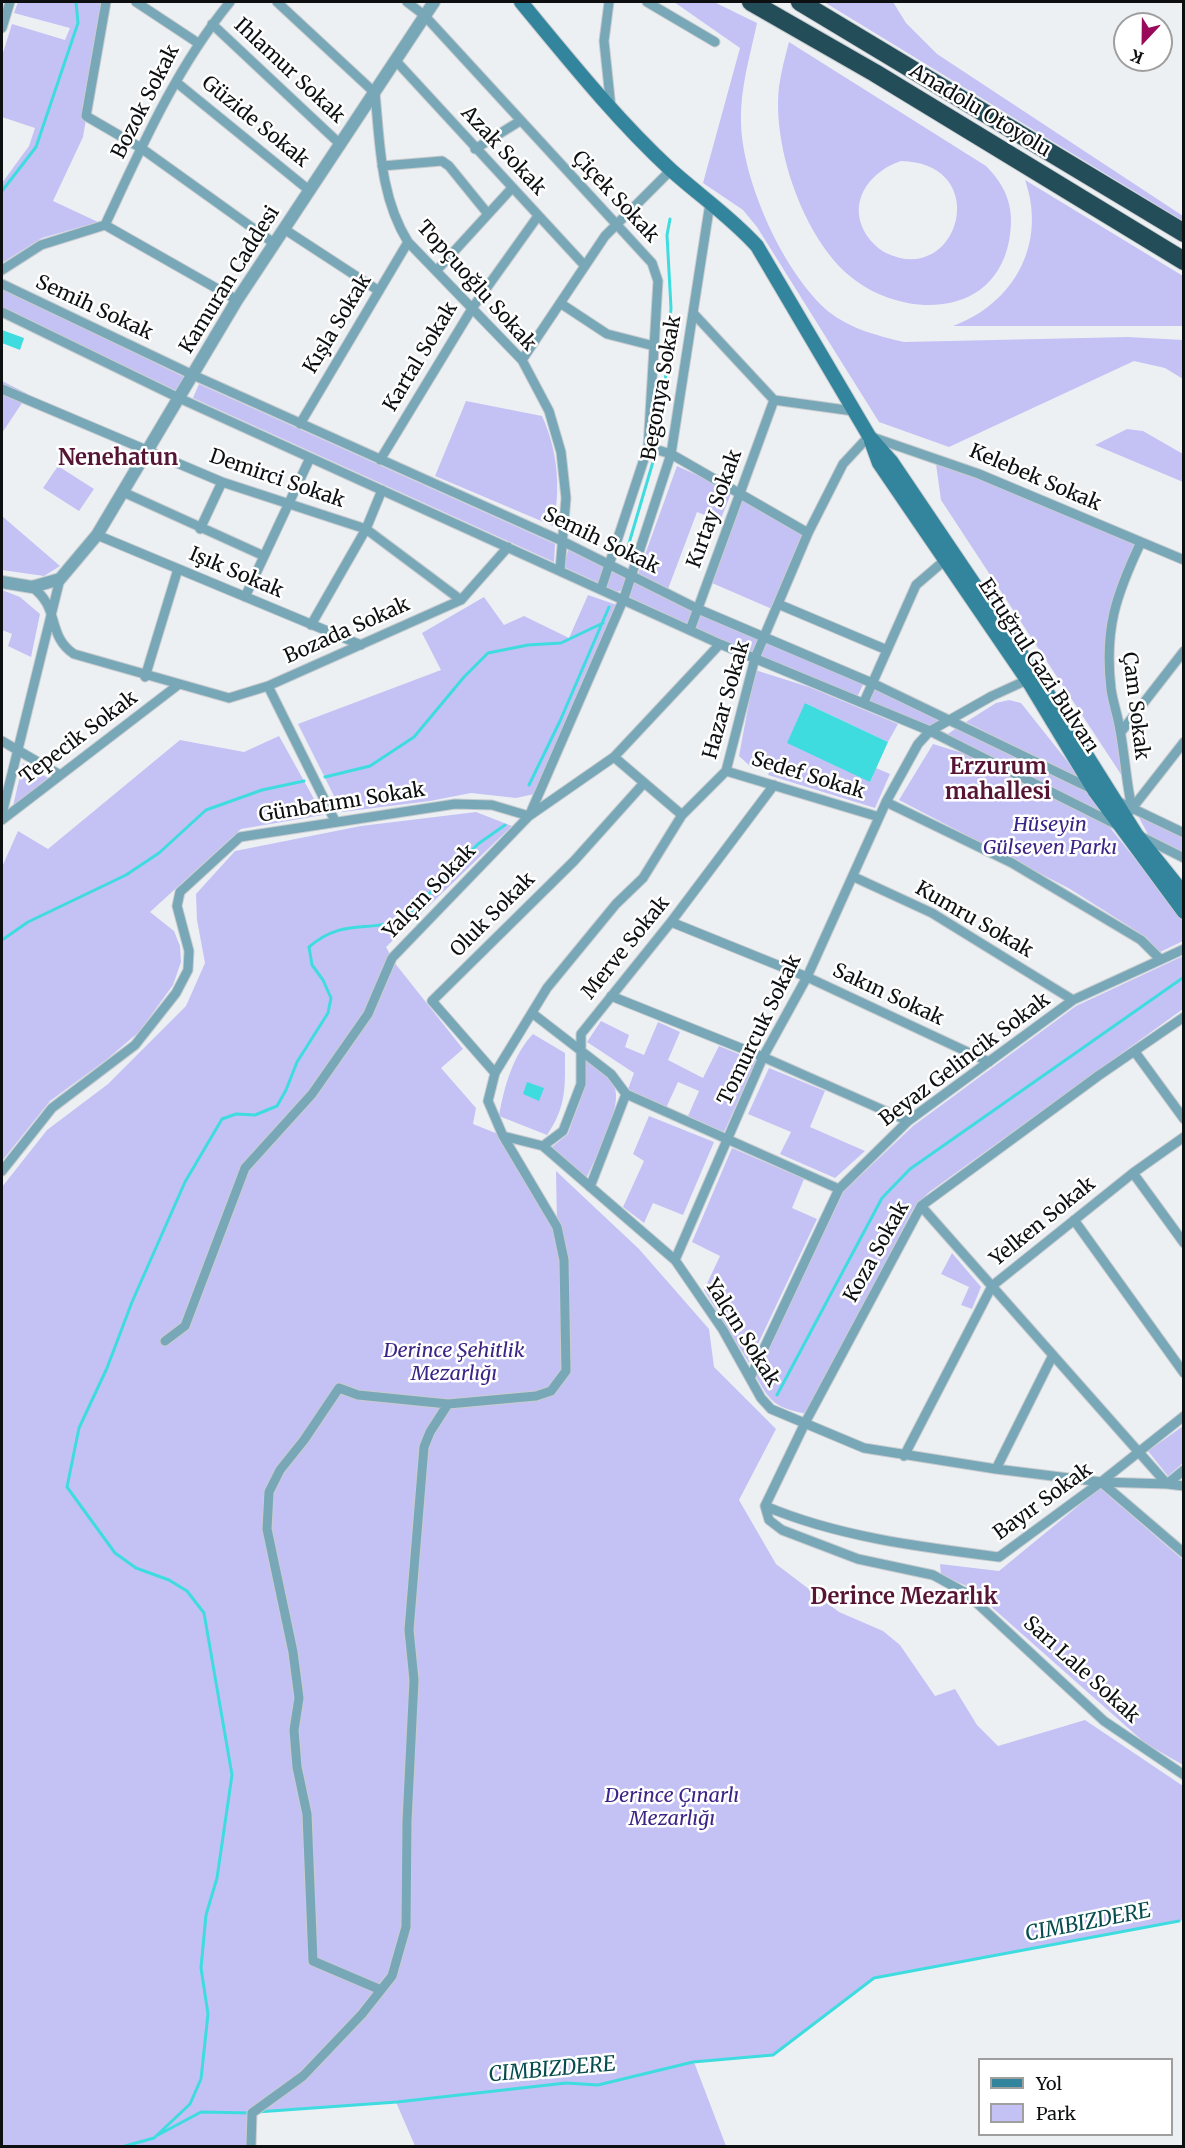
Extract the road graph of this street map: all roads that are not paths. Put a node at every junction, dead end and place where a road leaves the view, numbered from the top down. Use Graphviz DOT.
graph roads {
  1 [pos="10,2"];
  2 [pos="106,2"];
  3 [pos="136,2"];
  4 [pos="230,2"];
  5 [pos="277,2"];
  6 [pos="407,2"];
  7 [pos="434,2"];
  8 [pos="522,2"];
  9 [pos="609,2"];
  10 [pos="648,2"];
  11 [pos="752,2"];
  12 [pos="800,2"];
  13 [pos="424,15"];
  14 [pos="212,24"];
  15 [pos="2,28"];
  16 [pos="715,42"];
  17 [pos="198,43"];
  18 [pos="396,60"];
  19 [pos="176,82"];
  20 [pos="375,93"];
  21 [pos="611,110"];
  22 [pos="520,121"];
  23 [pos="341,145"];
  24 [pos="141,148"];
  25 [pos="475,149"];
  26 [pos="382,166"];
  27 [pos="671,170"];
  28 [pos="512,188"];
  29 [pos="310,191"];
  30 [pos="710,203"];
  31 [pos="488,214"];
  32 [pos="538,216"];
  33 [pos="105,225"];
  34 [pos="616,225"];
  35 [pos="284,229"];
  36 [pos="1184,233"];
  37 [pos="408,242"];
  38 [pos="275,244"];
  39 [pos="1184,261"];
  40 [pos="585,266"];
  41 [pos="2,270"];
  42 [pos="437,270"];
  43 [pos="2,284"];
  44 [pos="379,291"];
  45 [pos="237,300"];
  46 [pos="560,303"];
  47 [pos="473,307"];
  48 [pos="2,312"];
  49 [pos="694,314"];
  50 [pos="654,346"];
  51 [pos="522,360"];
  52 [pos="193,375"];
  53 [pos="2,389"];
  54 [pos="179,398"];
  55 [pos="774,400"];
  56 [pos="853,411"];
  57 [pos="300,424"];
  58 [pos="869,436"];
  59 [pos="648,447"];
  60 [pos="149,450"];
  61 [pos="671,454"];
  62 [pos="310,458"];
  63 [pos="380,460"];
  64 [pos="222,482"];
  65 [pos="382,490"];
  66 [pos="123,492"];
  67 [pos="740,492"];
  68 [pos="288,504"];
  69 [pos="200,529"];
  70 [pos="366,529"];
  71 [pos="808,532"];
  72 [pos="97,535"];
  73 [pos="562,541"];
  74 [pos="1141,542"];
  75 [pos="508,547"];
  76 [pos="264,556"];
  77 [pos="1184,560"];
  78 [pos="944,561"];
  79 [pos="610,565"];
  80 [pos="178,569"];
  81 [pos="560,570"];
  82 [pos="622,571"];
  83 [pos="605,576"];
  84 [pos="632,576"];
  85 [pos="60,579"];
  86 [pos="2,582"];
  87 [pos="628,586"];
  88 [pos="32,587"];
  89 [pos="601,589"];
  90 [pos="612,594"];
  91 [pos="245,597"];
  92 [pos="624,598"];
  93 [pos="461,600"];
  94 [pos="778,604"];
  95 [pos="698,609"];
  96 [pos="51,615"];
  97 [pos="311,625"];
  98 [pos="690,630"];
  99 [pos="764,637"];
  100 [pos="720,644"];
  101 [pos="361,645"];
  102 [pos="887,650"];
  103 [pos="1184,651"];
  104 [pos="755,658"];
  105 [pos="145,676"];
  106 [pos="1027,680"];
  107 [pos="872,683"];
  108 [pos="178,685"];
  109 [pos="268,686"];
  110 [pos="864,702"];
  111 [pos="948,720"];
  112 [pos="930,731"];
  113 [pos="1120,732"];
  114 [pos="2,741"];
  115 [pos="1184,742"];
  116 [pos="19,750"];
  117 [pos="614,757"];
  118 [pos="726,771"];
  119 [pos="60,775"];
  120 [pos="645,783"];
  121 [pos="774,785"];
  122 [pos="1095,790"];
  123 [pos="1114,800"];
  124 [pos="886,802"];
  125 [pos="2,814"];
  126 [pos="682,815"];
  127 [pos="529,816"];
  128 [pos="879,817"];
  129 [pos="1126,817"];
  130 [pos="2,819"];
  131 [pos="335,821"];
  132 [pos="1184,833"];
  133 [pos="1136,834"];
  134 [pos="1184,858"];
  135 [pos="854,877"];
  136 [pos="1184,894"];
  137 [pos="1184,912"];
  138 [pos="671,921"];
  139 [pos="1184,950"];
  140 [pos="1160,959"];
  141 [pos="807,976"];
  142 [pos="611,996"];
  143 [pos="1073,1000"];
  144 [pos="532,1012"];
  145 [pos="1184,1017"];
  146 [pos="580,1052"];
  147 [pos="1135,1052"];
  148 [pos="764,1057"];
  149 [pos="989,1062"];
  150 [pos="495,1073"];
  151 [pos="627,1094"];
  152 [pos="1184,1119"];
  153 [pos="908,1121"];
  154 [pos="503,1136"];
  155 [pos="1184,1137"];
  156 [pos="728,1139"];
  157 [pos="543,1146"];
  158 [pos="2,1171"];
  159 [pos="1133,1173"];
  160 [pos="590,1187"];
  161 [pos="839,1189"];
  162 [pos="921,1206"];
  163 [pos="1074,1220"];
  164 [pos="1184,1243"];
  165 [pos="675,1260"];
  166 [pos="992,1286"];
  167 [pos="165,1341"];
  168 [pos="1053,1355"];
  169 [pos="1184,1373"];
  170 [pos="750,1378"];
  171 [pos="448,1404"];
  172 [pos="1184,1416"];
  173 [pos="805,1424"];
  174 [pos="1139,1451"];
  175 [pos="904,1456"];
  176 [pos="996,1469"];
  177 [pos="1184,1470"];
  178 [pos="1101,1482"];
  179 [pos="1167,1484"];
  180 [pos="1184,1486"];
  181 [pos="765,1506"];
  182 [pos="1184,1553"];
  183 [pos="1184,1775"];
  184 [pos="381,1990"];
  185 [pos="251,2146"];
  1 -- 15 [label="street"];
  2 -- 24 [label="street"];
  3 -- 17 [label="street"];
  4 -- 14 [label="street, Bozok Sokak"];
  5 -- 20 [label="street"];
  6 -- 13 [label="street, Çiçek Sokak"];
  7 -- 13 [label="street, Kamuran Caddesi"];
  8 -- 21 [label="main road, Ertuğrul Gazi Bulvarı"];
  9 -- 21 [label="street"];
  10 -- 16 [label="street"];
  11 -- 39 [label="highway, Anadolu Otoyolu"];
  12 -- 36 [label="highway, Anadolu Otoyolu"];
  13 -- 18 [label="street, Kamuran Caddesi"];
  13 -- 22 [label="street, Çiçek Sokak"];
  14 -- 17 [label="street, Bozok Sokak"];
  14 -- 23 [label="street, Ihlamur Sokak"];
  17 -- 19 [label="street, Bozok Sokak"];
  18 -- 20 [label="street, Kamuran Caddesi"];
  18 -- 25 [label="street, Azak Sokak"];
  19 -- 24 [label="street, Bozok Sokak"];
  19 -- 29 [label="street, Güzide Sokak"];
  20 -- 23 [label="street, Kamuran Caddesi"];
  20 -- 26 [label="street, Topçuoğlu Sokak"];
  21 -- 27 [label="main road, Ertuğrul Gazi Bulvarı"];
  22 -- 25 [label="street"];
  22 -- 34 [label="street, Çiçek Sokak"];
  23 -- 29 [label="street, Kamuran Caddesi"];
  24 -- 33 [label="street, Bozok Sokak"];
  24 -- 38 [label="street"];
  25 -- 28 [label="street, Azak Sokak"];
  26 -- 31 [label="street"];
  26 -- 37 [label="street, Topçuoğlu Sokak"];
  27 -- 30 [label="main road, Ertuğrul Gazi Bulvarı"];
  27 -- 34 [label="street"];
  28 -- 31 [label="street"];
  28 -- 32 [label="street, Azak Sokak"];
  29 -- 35 [label="street, Kamuran Caddesi"];
  30 -- 49 [label="street, Begonya Sokak"];
  30 -- 56 [label="main road, Ertuğrul Gazi Bulvarı"];
  31 -- 42 [label="street"];
  32 -- 40 [label="street, Azak Sokak"];
  32 -- 47 [label="street, Kartal Sokak"];
  33 -- 41 [label="street"];
  33 -- 45 [label="street"];
  34 -- 40 [label="street"];
  34 -- 50 [label="street, Çiçek Sokak"];
  35 -- 38 [label="street, Kamuran Caddesi"];
  35 -- 44 [label="street"];
  37 -- 42 [label="street, Topçuoğlu Sokak"];
  37 -- 44 [label="street, Kışla Sokak"];
  38 -- 45 [label="street, Kamuran Caddesi"];
  40 -- 46 [label="street"];
  42 -- 47 [label="street, Topçuoğlu Sokak"];
  43 -- 52 [label="street, Semih Sokak"];
  44 -- 57 [label="street, Kışla Sokak"];
  45 -- 52 [label="street, Kamuran Caddesi"];
  46 -- 50 [label="street"];
  46 -- 51 [label="street"];
  47 -- 51 [label="street, Topçuoğlu Sokak"];
  47 -- 63 [label="street, Kartal Sokak"];
  48 -- 54 [label="street"];
  49 -- 55 [label="street"];
  49 -- 61 [label="street, Begonya Sokak"];
  50 -- 59 [label="street, Çiçek Sokak"];
  51 -- 73 [label="street, Topçuoğlu Sokak"];
  52 -- 54 [label="street, Kamuran Caddesi"];
  52 -- 57 [label="street, Semih Sokak"];
  53 -- 60 [label="street, Demirci Sokak"];
  54 -- 60 [label="street, Kamuran Caddesi"];
  54 -- 62 [label="street"];
  55 -- 56 [label="street"];
  55 -- 67 [label="street, Kırtay Sokak"];
  56 -- 58 [label="main road, Ertuğrul Gazi Bulvarı"];
  57 -- 63 [label="street, Semih Sokak"];
  58 -- 71 [label="street, Hazar Sokak"];
  58 -- 74 [label="street, Kelebek Sokak"];
  58 -- 78 [label="main road, Ertuğrul Gazi Bulvarı"];
  58 -- 123 [label="main road, Ertuğrul Gazi Bulvarı"];
  59 -- 61 [label="street"];
  59 -- 79 [label="street, Çiçek Sokak"];
  60 -- 64 [label="street, Demirci Sokak"];
  60 -- 66 [label="street, Kamuran Caddesi"];
  61 -- 67 [label="street"];
  61 -- 84 [label="street, Begonya Sokak"];
  62 -- 65 [label="street"];
  62 -- 68 [label="street"];
  63 -- 73 [label="street, Semih Sokak"];
  64 -- 68 [label="street, Demirci Sokak"];
  64 -- 69 [label="street"];
  65 -- 70 [label="street"];
  65 -- 75 [label="street"];
  66 -- 69 [label="street"];
  66 -- 72 [label="street, Kamuran Caddesi"];
  67 -- 71 [label="street"];
  67 -- 95 [label="street, Kırtay Sokak"];
  68 -- 70 [label="street, Demirci Sokak"];
  68 -- 76 [label="street"];
  69 -- 76 [label="street"];
  70 -- 93 [label="street, Demirci Sokak"];
  70 -- 97 [label="street"];
  71 -- 94 [label="street, Hazar Sokak"];
  72 -- 80 [label="street, Işık Sokak"];
  72 -- 85 [label="street, Kamuran Caddesi"];
  73 -- 79 [label="street, Semih Sokak"];
  73 -- 81 [label="street, Topçuoğlu Sokak"];
  74 -- 77 [label="street, Kelebek Sokak"];
  74 -- 113 [label="street, Çam Sokak"];
  75 -- 81 [label="street"];
  75 -- 93 [label="street, Bozada Sokak"];
  76 -- 91 [label="street"];
  78 -- 102 [label="street"];
  78 -- 106 [label="main road, Ertuğrul Gazi Bulvarı"];
  79 -- 82 [label="street, Semih Sokak"];
  79 -- 83 [label="street, Çiçek Sokak"];
  80 -- 91 [label="street, Işık Sokak"];
  80 -- 105 [label="street"];
  81 -- 89 [label="street"];
  82 -- 83 [label="street"];
  82 -- 84 [label="street, Semih Sokak"];
  82 -- 87 [label="street"];
  83 -- 89 [label="street, Çiçek Sokak"];
  83 -- 90 [label="street"];
  84 -- 87 [label="street, Begonya Sokak"];
  84 -- 95 [label="street, Semih Sokak"];
  85 -- 88 [label="street"];
  85 -- 96 [label="street, Kamuran Caddesi"];
  86 -- 88 [label="street"];
  87 -- 90 [label="street"];
  87 -- 92 [label="street, Begonya Sokak"];
  88 -- 96 [label="street, Bozada Sokak"];
  89 -- 90 [label="street"];
  90 -- 92 [label="street"];
  91 -- 97 [label="street, Işık Sokak"];
  92 -- 98 [label="street"];
  92 -- 127 [label="street"];
  93 -- 101 [label="street, Bozada Sokak"];
  94 -- 99 [label="street, Hazar Sokak"];
  94 -- 102 [label="street"];
  95 -- 98 [label="street, Kırtay Sokak"];
  95 -- 99 [label="street, Semih Sokak"];
  96 -- 105 [label="street, Bozada Sokak"];
  96 -- 116 [label="street, Kamuran Caddesi"];
  97 -- 101 [label="street, Işık Sokak"];
  98 -- 100 [label="street"];
  99 -- 104 [label="street, Hazar Sokak"];
  99 -- 107 [label="street, Semih Sokak"];
  100 -- 104 [label="street"];
  100 -- 117 [label="street, Yalçın Sokak"];
  101 -- 109 [label="street, Bozada Sokak"];
  102 -- 107 [label="street"];
  103 -- 113 [label="street"];
  104 -- 110 [label="street"];
  104 -- 118 [label="street, Hazar Sokak"];
  105 -- 108 [label="street, Bozada Sokak"];
  106 -- 111 [label="street"];
  106 -- 122 [label="main road, Ertuğrul Gazi Bulvarı"];
  107 -- 110 [label="street"];
  107 -- 111 [label="street, Semih Sokak"];
  108 -- 109 [label="street, Bozada Sokak"];
  108 -- 119 [label="street, Tepecik Sokak"];
  109 -- 131 [label="street"];
  110 -- 112 [label="street"];
  111 -- 112 [label="street"];
  111 -- 122 [label="street, Semih Sokak"];
  112 -- 124 [label="street, Tomurcuk Sokak"];
  112 -- 129 [label="street"];
  113 -- 129 [label="street, Çam Sokak"];
  114 -- 116 [label="street"];
  115 -- 129 [label="street"];
  116 -- 119 [label="street"];
  116 -- 125 [label="street, Kamuran Caddesi"];
  117 -- 120 [label="street"];
  117 -- 127 [label="street, Yalçın Sokak"];
  118 -- 121 [label="street, Sedef Sokak"];
  118 -- 126 [label="street, Hazar Sokak"];
  119 -- 130 [label="street, Tepecik Sokak"];
  120 -- 126 [label="street"];
  120 -- 150 [label="street, Oluk Sokak"];
  121 -- 128 [label="street, Sedef Sokak"];
  121 -- 138 [label="street, Merve Sokak"];
  122 -- 123 [label="street, Semih Sokak"];
  122 -- 129 [label="main road, Ertuğrul Gazi Bulvarı"];
  123 -- 129 [label="main road, Ertuğrul Gazi Bulvarı"];
  124 -- 128 [label="street, Tomurcuk Sokak"];
  124 -- 140 [label="street, Sedef Sokak"];
  126 -- 144 [label="street, Hazar Sokak"];
  127 -- 131 [label="street, Günbatımı Sokak"];
  127 -- 167 [label="street, Yalçın Sokak"];
  128 -- 135 [label="street, Tomurcuk Sokak"];
  129 -- 132 [label="street"];
  129 -- 133 [label="main road, Ertuğrul Gazi Bulvarı"];
  129 -- 137 [label="main road, Ertuğrul Gazi Bulvarı"];
  131 -- 158 [label="street, Günbatımı Sokak"];
  133 -- 134 [label="street"];
  133 -- 136 [label="main road, Ertuğrul Gazi Bulvarı"];
  135 -- 141 [label="street, Tomurcuk Sokak"];
  135 -- 143 [label="street, Kumru Sokak"];
  138 -- 141 [label="street, Sakın Sokak"];
  138 -- 142 [label="street, Merve Sokak"];
  139 -- 140 [label="street, Beyaz Gelincik Sokak"];
  140 -- 143 [label="street, Beyaz Gelincik Sokak"];
  141 -- 148 [label="street, Tomurcuk Sokak"];
  141 -- 149 [label="street, Sakın Sokak"];
  142 -- 146 [label="street, Merve Sokak"];
  142 -- 148 [label="street"];
  143 -- 149 [label="street, Beyaz Gelincik Sokak"];
  144 -- 146 [label="street"];
  144 -- 150 [label="street, Hazar Sokak"];
  145 -- 147 [label="street, Koza Sokak"];
  146 -- 151 [label="street"];
  146 -- 157 [label="street, Merve Sokak"];
  147 -- 152 [label="street"];
  147 -- 162 [label="street, Koza Sokak"];
  148 -- 153 [label="street"];
  148 -- 156 [label="street, Tomurcuk Sokak"];
  149 -- 153 [label="street, Beyaz Gelincik Sokak"];
  150 -- 154 [label="street, Hazar Sokak"];
  151 -- 156 [label="street"];
  151 -- 160 [label="street"];
  153 -- 161 [label="street, Beyaz Gelincik Sokak"];
  154 -- 157 [label="street, Yalçın Sokak"];
  154 -- 171 [label="street"];
  155 -- 159 [label="street, Yelken Sokak"];
  156 -- 161 [label="street"];
  156 -- 165 [label="street, Tomurcuk Sokak"];
  157 -- 160 [label="street, Yalçın Sokak"];
  159 -- 163 [label="street, Yelken Sokak"];
  159 -- 164 [label="street"];
  160 -- 165 [label="street, Yalçın Sokak"];
  161 -- 170 [label="street, Beyaz Gelincik Sokak"];
  162 -- 166 [label="street"];
  162 -- 173 [label="street, Koza Sokak"];
  163 -- 166 [label="street, Yelken Sokak"];
  163 -- 169 [label="street"];
  165 -- 170 [label="street, Yalçın Sokak"];
  166 -- 168 [label="street"];
  166 -- 175 [label="street, Yelken Sokak"];
  168 -- 174 [label="street"];
  168 -- 176 [label="street"];
  170 -- 173 [label="street, Yalçın Sokak"];
  171 -- 184 [label="street"];
  171 -- 184 [label="street"];
  172 -- 174 [label="street, Bayır Sokak"];
  173 -- 175 [label="street, Yalçın Sokak"];
  173 -- 181 [label="street, Koza Sokak"];
  174 -- 178 [label="street, Bayır Sokak"];
  174 -- 179 [label="street"];
  175 -- 176 [label="street, Yalçın Sokak"];
  176 -- 178 [label="street, Yalçın Sokak"];
  177 -- 179 [label="street"];
  178 -- 179 [label="street, Yalçın Sokak"];
  178 -- 181 [label="street, Bayır Sokak"];
  178 -- 182 [label="street"];
  179 -- 180 [label="street"];
  181 -- 183 [label="street, Sarı Lale Sokak"];
  184 -- 185 [label="street"];
}
